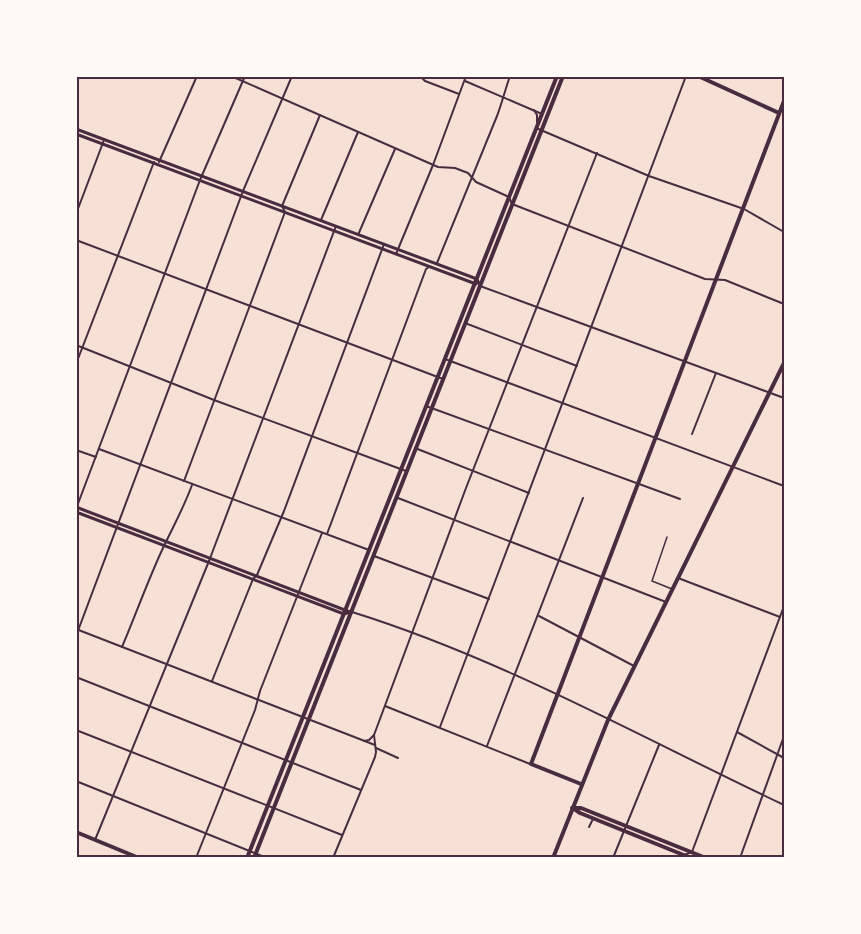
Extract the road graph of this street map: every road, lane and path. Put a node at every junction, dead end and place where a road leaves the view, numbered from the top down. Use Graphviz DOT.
graph roads {
  1 [pos="197,76"];
  2 [pos="231,76"];
  3 [pos="245,76"];
  4 [pos="292,76"];
  5 [pos="510,76"];
  6 [pos="556,76"];
  7 [pos="563,76"];
  8 [pos="686,76"];
  9 [pos="698,76"];
  10 [pos="421,77"];
  11 [pos="465,78"];
  12 [pos="243,82"];
  13 [pos="459,94"];
  14 [pos="502,96"];
  15 [pos="282,99"];
  16 [pos="784,101"];
  17 [pos="534,110"];
  18 [pos="779,113"];
  19 [pos="542,114"];
  20 [pos="321,115"];
  21 [pos="784,116"];
  22 [pos="536,128"];
  23 [pos="76,129"];
  24 [pos="542,130"];
  25 [pos="358,132"];
  26 [pos="76,134"];
  27 [pos="104,142"];
  28 [pos="396,148"];
  29 [pos="597,153"];
  30 [pos="154,161"];
  31 [pos="159,163"];
  32 [pos="433,165"];
  33 [pos="649,176"];
  34 [pos="201,178"];
  35 [pos="473,178"];
  36 [pos="243,194"];
  37 [pos="509,196"];
  38 [pos="512,204"];
  39 [pos="282,206"];
  40 [pos="744,209"];
  41 [pos="285,212"];
  42 [pos="76,214"];
  43 [pos="320,220"];
  44 [pos="568,227"];
  45 [pos="335,228"];
  46 [pos="784,232"];
  47 [pos="358,235"];
  48 [pos="76,240"];
  49 [pos="383,247"];
  50 [pos="622,248"];
  51 [pos="397,249"];
  52 [pos="396,254"];
  53 [pos="117,255"];
  54 [pos="436,264"];
  55 [pos="430,267"];
  56 [pos="165,274"];
  57 [pos="717,279"];
  58 [pos="477,283"];
  59 [pos="207,290"];
  60 [pos="784,304"];
  61 [pos="250,306"];
  62 [pos="536,306"];
  63 [pos="465,322"];
  64 [pos="298,324"];
  65 [pos="592,328"];
  66 [pos="347,343"];
  67 [pos="521,344"];
  68 [pos="76,345"];
  69 [pos="83,347"];
  70 [pos="392,360"];
  71 [pos="447,360"];
  72 [pos="684,362"];
  73 [pos="784,363"];
  74 [pos="76,364"];
  75 [pos="130,365"];
  76 [pos="577,366"];
  77 [pos="716,373"];
  78 [pos="440,378"];
  79 [pos="172,382"];
  80 [pos="507,382"];
  81 [pos="770,392"];
  82 [pos="784,398"];
  83 [pos="214,400"];
  84 [pos="563,403"];
  85 [pos="429,407"];
  86 [pos="264,418"];
  87 [pos="489,428"];
  88 [pos="692,434"];
  89 [pos="312,437"];
  90 [pos="656,438"];
  91 [pos="415,448"];
  92 [pos="99,449"];
  93 [pos="76,450"];
  94 [pos="546,450"];
  95 [pos="357,454"];
  96 [pos="96,457"];
  97 [pos="142,465"];
  98 [pos="733,467"];
  99 [pos="404,470"];
  100 [pos="472,471"];
  101 [pos="184,481"];
  102 [pos="193,484"];
  103 [pos="638,484"];
  104 [pos="784,486"];
  105 [pos="529,493"];
  106 [pos="396,497"];
  107 [pos="583,498"];
  108 [pos="233,499"];
  109 [pos="680,499"];
  110 [pos="77,509"];
  111 [pos="281,517"];
  112 [pos="454,519"];
  113 [pos="119,525"];
  114 [pos="322,532"];
  115 [pos="327,534"];
  116 [pos="667,537"];
  117 [pos="511,541"];
  118 [pos="166,543"];
  119 [pos="369,550"];
  120 [pos="373,555"];
  121 [pos="209,559"];
  122 [pos="561,560"];
  123 [pos="257,575"];
  124 [pos="604,576"];
  125 [pos="433,577"];
  126 [pos="678,578"];
  127 [pos="254,579"];
  128 [pos="672,589"];
  129 [pos="298,594"];
  130 [pos="489,599"];
  131 [pos="666,602"];
  132 [pos="784,606"];
  133 [pos="347,612"];
  134 [pos="539,616"];
  135 [pos="780,617"];
  136 [pos="78,630"];
  137 [pos="412,634"];
  138 [pos="76,636"];
  139 [pos="580,637"];
  140 [pos="122,647"];
  141 [pos="468,654"];
  142 [pos="166,664"];
  143 [pos="634,666"];
  144 [pos="515,673"];
  145 [pos="76,677"];
  146 [pos="212,681"];
  147 [pos="558,695"];
  148 [pos="258,700"];
  149 [pos="149,706"];
  150 [pos="385,706"];
  151 [pos="303,717"];
  152 [pos="308,720"];
  153 [pos="608,720"];
  154 [pos="440,727"];
  155 [pos="76,730"];
  156 [pos="737,732"];
  157 [pos="374,735"];
  158 [pos="784,736"];
  159 [pos="364,741"];
  160 [pos="242,742"];
  161 [pos="659,745"];
  162 [pos="487,746"];
  163 [pos="375,747"];
  164 [pos="130,751"];
  165 [pos="778,754"];
  166 [pos="398,758"];
  167 [pos="784,758"];
  168 [pos="286,760"];
  169 [pos="291,763"];
  170 [pos="531,764"];
  171 [pos="721,775"];
  172 [pos="76,782"];
  173 [pos="581,784"];
  174 [pos="224,788"];
  175 [pos="361,790"];
  176 [pos="762,794"];
  177 [pos="113,796"];
  178 [pos="784,805"];
  179 [pos="268,806"];
  180 [pos="273,808"];
  181 [pos="572,808"];
  182 [pos="592,819"];
  183 [pos="589,827"];
  184 [pos="627,827"];
  185 [pos="624,831"];
  186 [pos="76,832"];
  187 [pos="206,833"];
  188 [pos="342,835"];
  189 [pos="95,840"];
  190 [pos="250,850"];
  191 [pos="692,852"];
  192 [pos="254,855"];
  193 [pos="130,856"];
  194 [pos="684,856"];
  195 [pos="139,858"];
  196 [pos="196,858"];
  197 [pos="247,858"];
  198 [pos="267,858"];
  199 [pos="333,858"];
  200 [pos="553,858"];
  201 [pos="614,858"];
  202 [pos="691,858"];
  203 [pos="706,858"];
  204 [pos="740,858"];
  1 -- 31 [label="street"];
  2 -- 12 [label="street"];
  3 -- 12 [label="street"];
  4 -- 15 [label="street"];
  5 -- 14 [label="street"];
  6 -- 19 [label="main road"];
  7 -- 24 [label="main road"];
  8 -- 33 [label="street"];
  9 -- 18 [label="main road"];
  10 -- 13 [label="street"];
  11 -- 13 [label="street"];
  11 -- 14 [label="street"];
  12 -- 15 [label="street"];
  12 -- 34 [label="street"];
  13 -- 32 [label="street"];
  14 -- 17 [label="street"];
  14 -- 35 [label="street"];
  15 -- 20 [label="street"];
  15 -- 36 [label="street"];
  16 -- 18 [label="main road"];
  17 -- 19 [label="street"];
  17 -- 22 [label="street"];
  18 -- 21 [label="main road"];
  18 -- 40 [label="main road"];
  19 -- 22 [label="main road"];
  20 -- 25 [label="street"];
  20 -- 39 [label="street"];
  22 -- 24 [label="street"];
  22 -- 37 [label="main road"];
  23 -- 27 [label="street"];
  24 -- 29 [label="street"];
  24 -- 38 [label="main road"];
  25 -- 28 [label="street"];
  25 -- 43 [label="street"];
  26 -- 27 [label="street"];
  27 -- 30 [label="street"];
  27 -- 42 [label="street"];
  28 -- 32 [label="street"];
  28 -- 47 [label="street"];
  29 -- 33 [label="street"];
  29 -- 44 [label="street"];
  30 -- 31 [label="street"];
  30 -- 53 [label="street"];
  31 -- 34 [label="street"];
  32 -- 35 [label="street"];
  32 -- 51 [label="street"];
  33 -- 40 [label="street"];
  33 -- 50 [label="street"];
  34 -- 36 [label="street"];
  34 -- 56 [label="street"];
  35 -- 37 [label="street"];
  35 -- 54 [label="street"];
  36 -- 39 [label="street"];
  36 -- 41 [label="street"];
  36 -- 59 [label="street"];
  37 -- 38 [label="street"];
  37 -- 58 [label="main road"];
  38 -- 44 [label="street"];
  38 -- 58 [label="main road"];
  39 -- 41 [label="street"];
  39 -- 43 [label="street"];
  40 -- 46 [label="street"];
  40 -- 57 [label="main road"];
  41 -- 45 [label="street"];
  41 -- 61 [label="street"];
  43 -- 45 [label="street"];
  44 -- 50 [label="street"];
  44 -- 62 [label="street"];
  45 -- 47 [label="street"];
  45 -- 49 [label="street"];
  45 -- 64 [label="street"];
  47 -- 49 [label="street"];
  48 -- 53 [label="street"];
  49 -- 51 [label="street"];
  49 -- 52 [label="street"];
  49 -- 66 [label="street"];
  50 -- 57 [label="street"];
  50 -- 65 [label="street"];
  51 -- 52 [label="street"];
  51 -- 54 [label="street"];
  52 -- 55 [label="street"];
  53 -- 56 [label="street"];
  53 -- 69 [label="street"];
  54 -- 55 [label="street"];
  54 -- 58 [label="street"];
  55 -- 58 [label="street"];
  55 -- 70 [label="street"];
  56 -- 59 [label="street"];
  56 -- 75 [label="street"];
  57 -- 60 [label="street"];
  57 -- 72 [label="main road"];
  58 -- 62 [label="street"];
  58 -- 63 [label="main road"];
  58 -- 71 [label="main road"];
  59 -- 61 [label="street"];
  59 -- 79 [label="street"];
  61 -- 64 [label="street"];
  61 -- 83 [label="street"];
  62 -- 65 [label="street"];
  62 -- 67 [label="street"];
  63 -- 67 [label="street"];
  63 -- 71 [label="main road"];
  64 -- 66 [label="street"];
  64 -- 86 [label="street"];
  65 -- 72 [label="street"];
  65 -- 76 [label="street"];
  66 -- 70 [label="street"];
  66 -- 89 [label="street"];
  67 -- 76 [label="street"];
  67 -- 80 [label="street"];
  68 -- 69 [label="street"];
  69 -- 74 [label="street"];
  69 -- 75 [label="street"];
  70 -- 78 [label="street"];
  70 -- 95 [label="street"];
  71 -- 78 [label="main road"];
  71 -- 80 [label="street"];
  72 -- 77 [label="street"];
  72 -- 90 [label="main road"];
  73 -- 81 [label="main road"];
  75 -- 79 [label="street"];
  75 -- 92 [label="street"];
  76 -- 84 [label="street"];
  77 -- 81 [label="street"];
  77 -- 88 [label="street"];
  78 -- 85 [label="main road"];
  79 -- 83 [label="street"];
  79 -- 97 [label="street"];
  80 -- 84 [label="street"];
  80 -- 87 [label="street"];
  81 -- 82 [label="street"];
  81 -- 98 [label="main road"];
  83 -- 86 [label="street"];
  83 -- 101 [label="street"];
  84 -- 90 [label="street"];
  84 -- 94 [label="street"];
  85 -- 87 [label="street"];
  85 -- 91 [label="main road"];
  85 -- 99 [label="main road"];
  86 -- 89 [label="street"];
  86 -- 108 [label="street"];
  87 -- 94 [label="street"];
  87 -- 100 [label="street"];
  89 -- 95 [label="street"];
  89 -- 111 [label="street"];
  90 -- 98 [label="street"];
  90 -- 103 [label="main road"];
  91 -- 99 [label="main road"];
  91 -- 100 [label="street"];
  92 -- 96 [label="street"];
  92 -- 97 [label="street"];
  93 -- 96 [label="street"];
  94 -- 103 [label="street"];
  94 -- 105 [label="street"];
  95 -- 99 [label="street"];
  95 -- 115 [label="street"];
  96 -- 110 [label="street"];
  97 -- 101 [label="street"];
  97 -- 113 [label="street"];
  98 -- 104 [label="street"];
  98 -- 126 [label="main road"];
  99 -- 106 [label="main road"];
  99 -- 119 [label="main road"];
  100 -- 105 [label="street"];
  100 -- 112 [label="street"];
  101 -- 102 [label="street"];
  102 -- 108 [label="street"];
  102 -- 118 [label="street"];
  103 -- 109 [label="street"];
  103 -- 124 [label="main road"];
  105 -- 117 [label="street"];
  106 -- 112 [label="street"];
  106 -- 120 [label="main road"];
  107 -- 122 [label="street"];
  108 -- 111 [label="street"];
  108 -- 121 [label="street"];
  110 -- 113 [label="street"];
  111 -- 114 [label="street"];
  111 -- 123 [label="street"];
  112 -- 117 [label="street"];
  112 -- 125 [label="street"];
  113 -- 118 [label="street"];
  113 -- 136 [label="street"];
  114 -- 115 [label="street"];
  114 -- 129 [label="street"];
  115 -- 119 [label="street"];
  116 -- 128 [label="lane"];
  117 -- 122 [label="street"];
  117 -- 130 [label="street"];
  118 -- 121 [label="street"];
  118 -- 140 [label="street"];
  119 -- 120 [label="street"];
  119 -- 133 [label="main road"];
  120 -- 125 [label="street"];
  120 -- 133 [label="main road"];
  121 -- 123 [label="street"];
  121 -- 127 [label="street"];
  121 -- 142 [label="street"];
  122 -- 124 [label="street"];
  122 -- 134 [label="street"];
  123 -- 127 [label="street"];
  123 -- 129 [label="street"];
  124 -- 131 [label="street"];
  124 -- 139 [label="main road"];
  125 -- 130 [label="street"];
  125 -- 137 [label="street"];
  126 -- 128 [label="main road"];
  126 -- 135 [label="street"];
  127 -- 129 [label="street"];
  127 -- 146 [label="street"];
  128 -- 131 [label="main road"];
  129 -- 133 [label="street"];
  129 -- 148 [label="street"];
  130 -- 141 [label="street"];
  131 -- 143 [label="main road"];
  132 -- 135 [label="street"];
  133 -- 137 [label="street"];
  133 -- 151 [label="main road"];
  133 -- 152 [label="main road"];
  134 -- 139 [label="street"];
  134 -- 144 [label="street"];
  135 -- 156 [label="street"];
  136 -- 138 [label="street"];
  136 -- 140 [label="street"];
  137 -- 141 [label="street"];
  137 -- 150 [label="street"];
  139 -- 143 [label="street"];
  139 -- 147 [label="main road"];
  140 -- 142 [label="street"];
  141 -- 144 [label="street"];
  141 -- 154 [label="street"];
  142 -- 146 [label="street"];
  142 -- 149 [label="street"];
  143 -- 153 [label="main road"];
  144 -- 147 [label="street"];
  144 -- 162 [label="street"];
  145 -- 149 [label="street"];
  146 -- 148 [label="street"];
  147 -- 153 [label="street"];
  147 -- 170 [label="main road"];
  148 -- 151 [label="street"];
  148 -- 160 [label="street"];
  149 -- 160 [label="street"];
  149 -- 164 [label="street"];
  150 -- 154 [label="street"];
  150 -- 157 [label="street"];
  151 -- 152 [label="street"];
  151 -- 168 [label="main road"];
  152 -- 159 [label="street"];
  152 -- 169 [label="main road"];
  153 -- 161 [label="street"];
  153 -- 173 [label="main road"];
  154 -- 162 [label="street"];
  155 -- 164 [label="street"];
  156 -- 165 [label="street"];
  156 -- 171 [label="street"];
  157 -- 159 [label="street"];
  157 -- 163 [label="street"];
  158 -- 165 [label="street"];
  159 -- 163 [label="street"];
  160 -- 168 [label="street"];
  160 -- 174 [label="street"];
  161 -- 171 [label="street"];
  161 -- 184 [label="street"];
  162 -- 170 [label="street"];
  163 -- 166 [label="street"];
  163 -- 175 [label="street"];
  164 -- 174 [label="street"];
  164 -- 177 [label="street"];
  165 -- 167 [label="street"];
  165 -- 176 [label="street"];
  168 -- 169 [label="street"];
  168 -- 179 [label="main road"];
  169 -- 175 [label="street"];
  169 -- 180 [label="main road"];
  170 -- 173 [label="main road"];
  171 -- 176 [label="street"];
  171 -- 191 [label="street"];
  172 -- 177 [label="street"];
  173 -- 181 [label="main road"];
  174 -- 179 [label="street"];
  174 -- 187 [label="street"];
  175 -- 188 [label="street"];
  176 -- 178 [label="street"];
  176 -- 204 [label="street"];
  177 -- 187 [label="street"];
  177 -- 189 [label="street"];
  179 -- 180 [label="street"];
  179 -- 190 [label="main road"];
  180 -- 188 [label="street"];
  180 -- 192 [label="main road"];
  181 -- 182 [label="main road"];
  181 -- 184 [label="main road"];
  181 -- 200 [label="main road"];
  182 -- 183 [label="street"];
  182 -- 185 [label="main road"];
  184 -- 185 [label="street"];
  184 -- 191 [label="main road"];
  185 -- 194 [label="main road"];
  185 -- 201 [label="street"];
  186 -- 189 [label="main road"];
  187 -- 190 [label="street"];
  187 -- 196 [label="street"];
  188 -- 199 [label="street"];
  189 -- 193 [label="main road"];
  190 -- 192 [label="street"];
  190 -- 197 [label="main road"];
  191 -- 194 [label="street"];
  191 -- 203 [label="main road"];
  192 -- 198 [label="street"];
  193 -- 195 [label="main road"];
  194 -- 202 [label="main road"];
}
